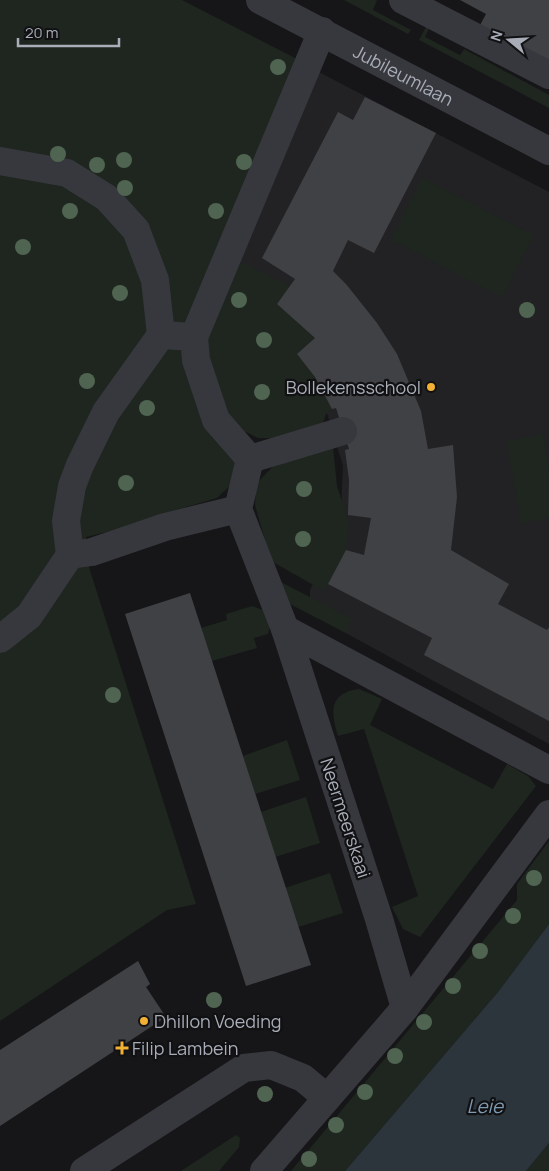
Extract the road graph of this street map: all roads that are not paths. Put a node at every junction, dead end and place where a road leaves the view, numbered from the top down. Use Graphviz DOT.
graph roads {
  1 [pos="260,0"];
  2 [pos="403,0"];
  3 [pos="322,31"];
  4 [pos="549,75"];
  5 [pos="549,150"];
  6 [pos="0,161"];
  7 [pos="161,335"];
  8 [pos="194,337"];
  9 [pos="343,432"];
  10 [pos="250,459"];
  11 [pos="238,509"];
  12 [pos="70,555"];
  13 [pos="285,630"];
  14 [pos="0,639"];
  15 [pos="549,770"];
  16 [pos="549,814"];
  17 [pos="404,1008"];
  18 [pos="328,1098"];
  19 [pos="84,1171"];
  20 [pos="264,1171"];
  1 -- 3 [label="street, Jubileumlaan"];
  2 -- 4 [label="street"];
  3 -- 5 [label="street, Jubileumlaan"];
  3 -- 8 [label="street"];
  6 -- 7 [label="street"];
  7 -- 8 [label="street"];
  7 -- 12 [label="street"];
  8 -- 10 [label="street"];
  9 -- 10 [label="street"];
  10 -- 11 [label="street"];
  11 -- 12 [label="street"];
  11 -- 13 [label="street, Neermeerskaai"];
  12 -- 14 [label="street"];
  13 -- 15 [label="street"];
  13 -- 17 [label="street, Neermeerskaai"];
  16 -- 17 [label="street"];
  17 -- 18 [label="street"];
  18 -- 19 [label="street"];
  18 -- 20 [label="street"];
}
